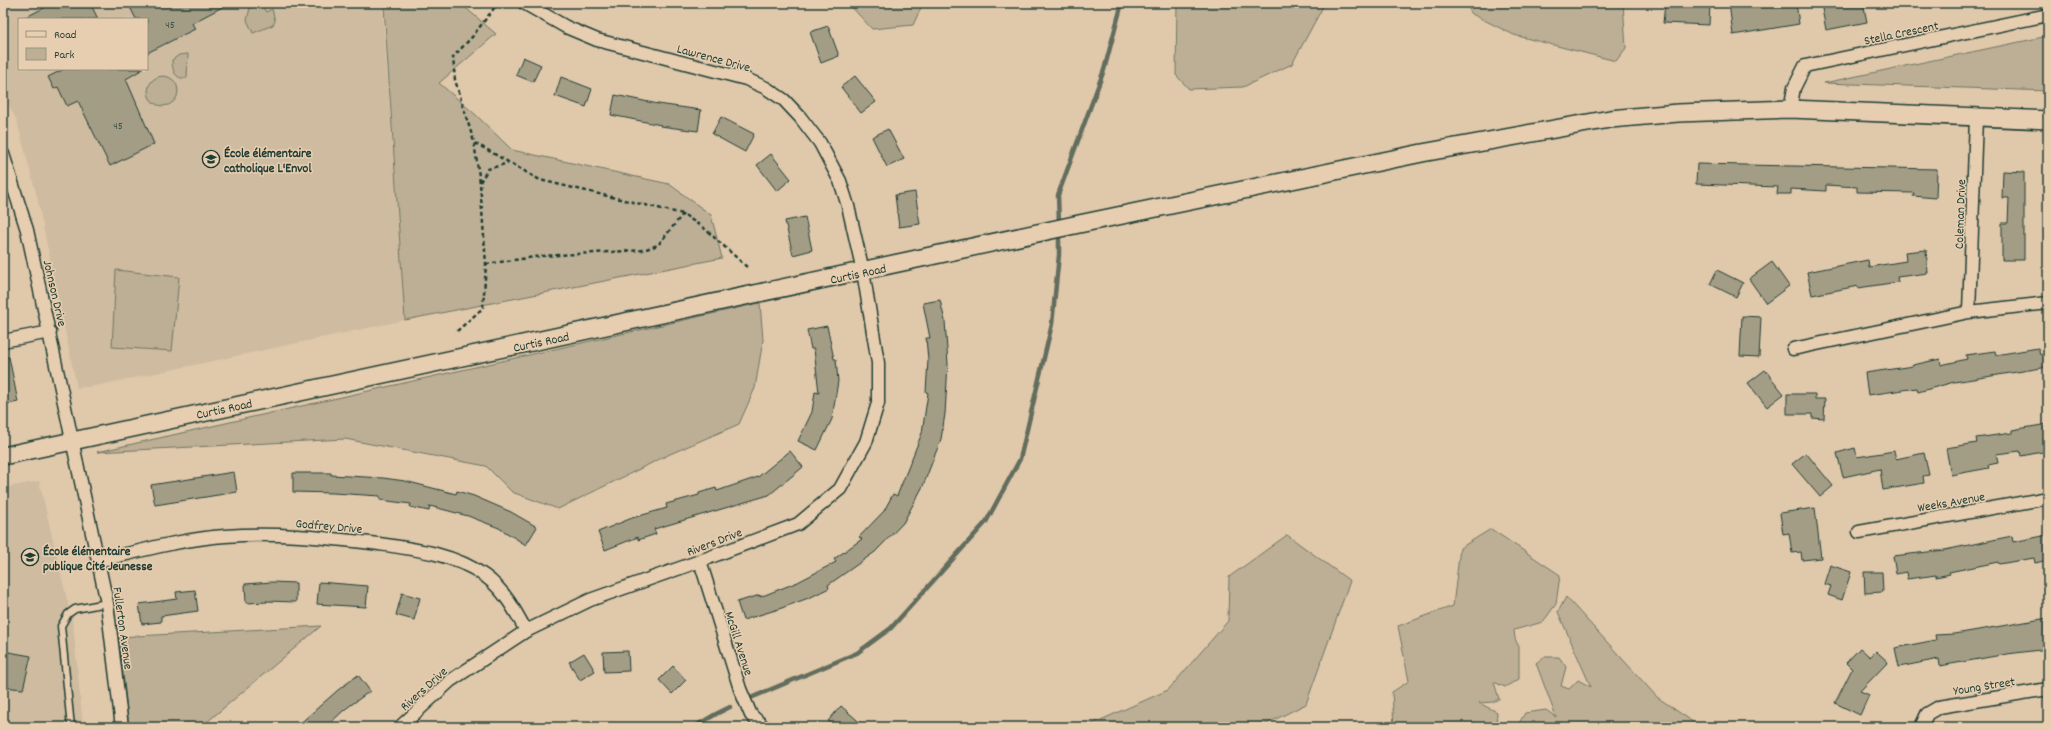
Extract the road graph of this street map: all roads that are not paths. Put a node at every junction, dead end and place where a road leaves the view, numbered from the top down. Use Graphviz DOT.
graph roads {
  1 [pos="524,3"];
  2 [pos="2048,16"];
  3 [pos="1790,110"];
  4 [pos="1976,118"];
  5 [pos="2048,120"];
  6 [pos="3,154"];
  7 [pos="863,271"];
  8 [pos="2048,304"];
  9 [pos="1969,312"];
  10 [pos="50,332"];
  11 [pos="3,341"];
  12 [pos="1793,349"];
  13 [pos="72,440"];
  14 [pos="3,456"];
  15 [pos="2048,498"];
  16 [pos="1859,532"];
  17 [pos="98,561"];
  18 [pos="700,561"];
  19 [pos="107,603"];
  20 [pos="526,631"];
  21 [pos="2048,689"];
  22 [pos="71,727"];
  23 [pos="122,727"];
  24 [pos="400,727"];
  25 [pos="764,727"];
  26 [pos="1921,727"];
  1 -- 7 [label="street, Lawrence Drive"];
  2 -- 3 [label="street, Stella Crescent"];
  3 -- 4 [label="main road, Curtis Road"];
  3 -- 7 [label="main road, Curtis Road"];
  4 -- 5 [label="main road, Curtis Road"];
  4 -- 9 [label="street, Coleman Drive"];
  6 -- 10 [label="street, Johnson Drive"];
  7 -- 13 [label="main road, Curtis Road"];
  7 -- 18 [label="street, Rivers Drive"];
  8 -- 9 [label="street"];
  9 -- 12 [label="street"];
  10 -- 11 [label="street"];
  10 -- 13 [label="street, Johnson Drive"];
  13 -- 14 [label="main road, Curtis Road"];
  13 -- 17 [label="street, Fullerton Avenue"];
  15 -- 16 [label="street, Weeks Avenue"];
  17 -- 19 [label="street, Fullerton Avenue"];
  17 -- 20 [label="street, Godfrey Drive"];
  18 -- 20 [label="street, Rivers Drive"];
  18 -- 25 [label="street, McGill Avenue"];
  19 -- 22 [label="lane"];
  19 -- 23 [label="street, Fullerton Avenue"];
  20 -- 24 [label="street, Rivers Drive"];
  21 -- 26 [label="street, Young Street"];
}
